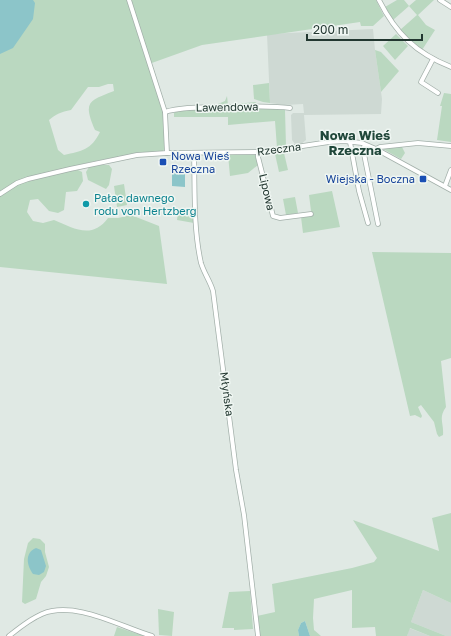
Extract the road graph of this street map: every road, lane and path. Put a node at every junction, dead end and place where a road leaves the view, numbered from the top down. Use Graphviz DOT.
graph roads {
  1 [pos="129,0"];
  2 [pos="379,0"];
  3 [pos="440,0"];
  4 [pos="451,7"];
  5 [pos="432,60"];
  6 [pos="451,67"];
  7 [pos="438,93"];
  8 [pos="290,108"];
  9 [pos="165,112"];
  10 [pos="350,142"];
  11 [pos="365,145"];
  12 [pos="451,146"];
  13 [pos="376,149"];
  14 [pos="258,152"];
  15 [pos="167,153"];
  16 [pos="194,153"];
  17 [pos="451,170"];
  18 [pos="445,186"];
  19 [pos="451,190"];
  20 [pos="0,194"];
  21 [pos="311,214"];
  22 [pos="368,223"];
  23 [pos="378,224"];
  24 [pos="9,636"];
  25 [pos="152,636"];
  26 [pos="258,636"];
  1 -- 9 [label="street"];
  2 -- 5 [label="street"];
  3 -- 4 [label="street"];
  5 -- 6 [label="street"];
  5 -- 7 [label="street"];
  8 -- 9 [label="street, Lawendowa"];
  9 -- 15 [label="street"];
  10 -- 11 [label="street, Rzeczna"];
  10 -- 14 [label="street, Rzeczna"];
  10 -- 22 [label="street"];
  11 -- 13 [label="street, Rzeczna"];
  11 -- 23 [label="street"];
  12 -- 13 [label="street"];
  13 -- 18 [label="street, Rzeczna"];
  14 -- 16 [label="street, Rzeczna"];
  14 -- 21 [label="street, Lipowa"];
  15 -- 16 [label="street, Rzeczna"];
  15 -- 20 [label="street, Rzeczna"];
  16 -- 26 [label="street, Młyńska"];
  17 -- 18 [label="street"];
  18 -- 19 [label="street, Rzeczna"];
  24 -- 25 [label="street"];
}
